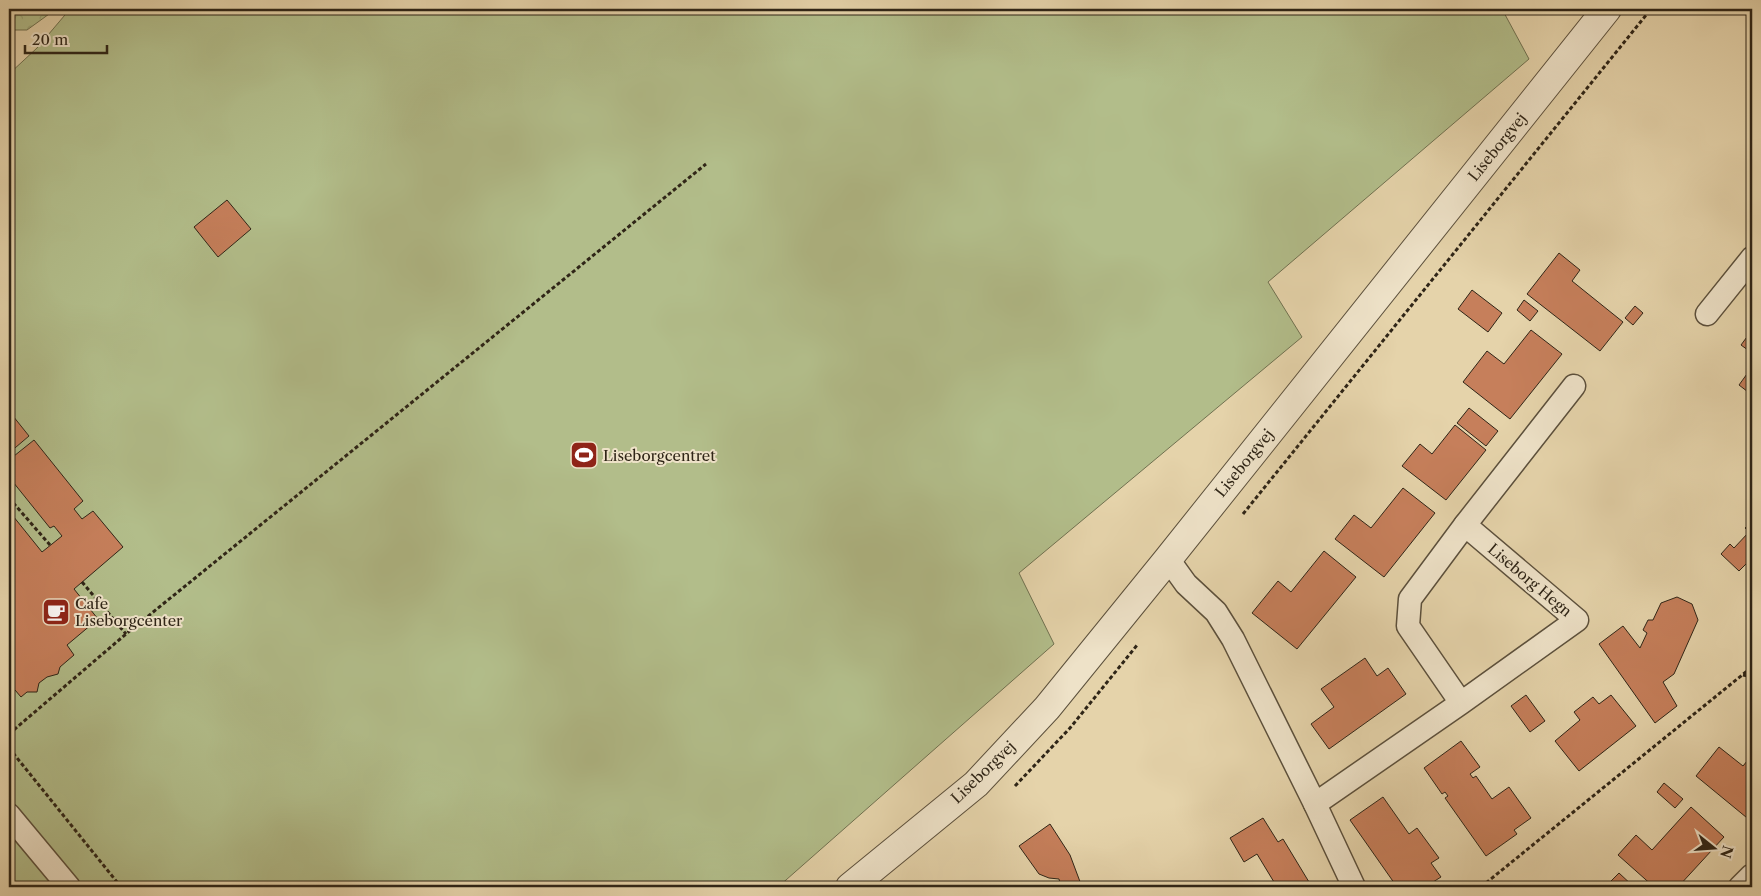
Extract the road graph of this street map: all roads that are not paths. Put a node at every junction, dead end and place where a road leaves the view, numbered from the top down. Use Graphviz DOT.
graph roads {
  1 [pos="1607,9"];
  2 [pos="1752,258"];
  3 [pos="1707,314"];
  4 [pos="1574,386"];
  5 [pos="1465,525"];
  6 [pos="1168,559"];
  7 [pos="1461,703"];
  8 [pos="1315,804"];
  9 [pos="9,815"];
  10 [pos="69,887"];
  11 [pos="850,887"];
  12 [pos="1354,887"];
  1 -- 6 [label="street, Liseborgvej"];
  2 -- 3 [label="street"];
  4 -- 5 [label="street"];
  5 -- 7 [label="street"];
  5 -- 7 [label="street, Liseborg Hegn"];
  6 -- 8 [label="street"];
  6 -- 11 [label="street, Liseborgvej"];
  7 -- 8 [label="street, Liseborg Hegn"];
  8 -- 12 [label="street"];
  9 -- 10 [label="street"];
}
